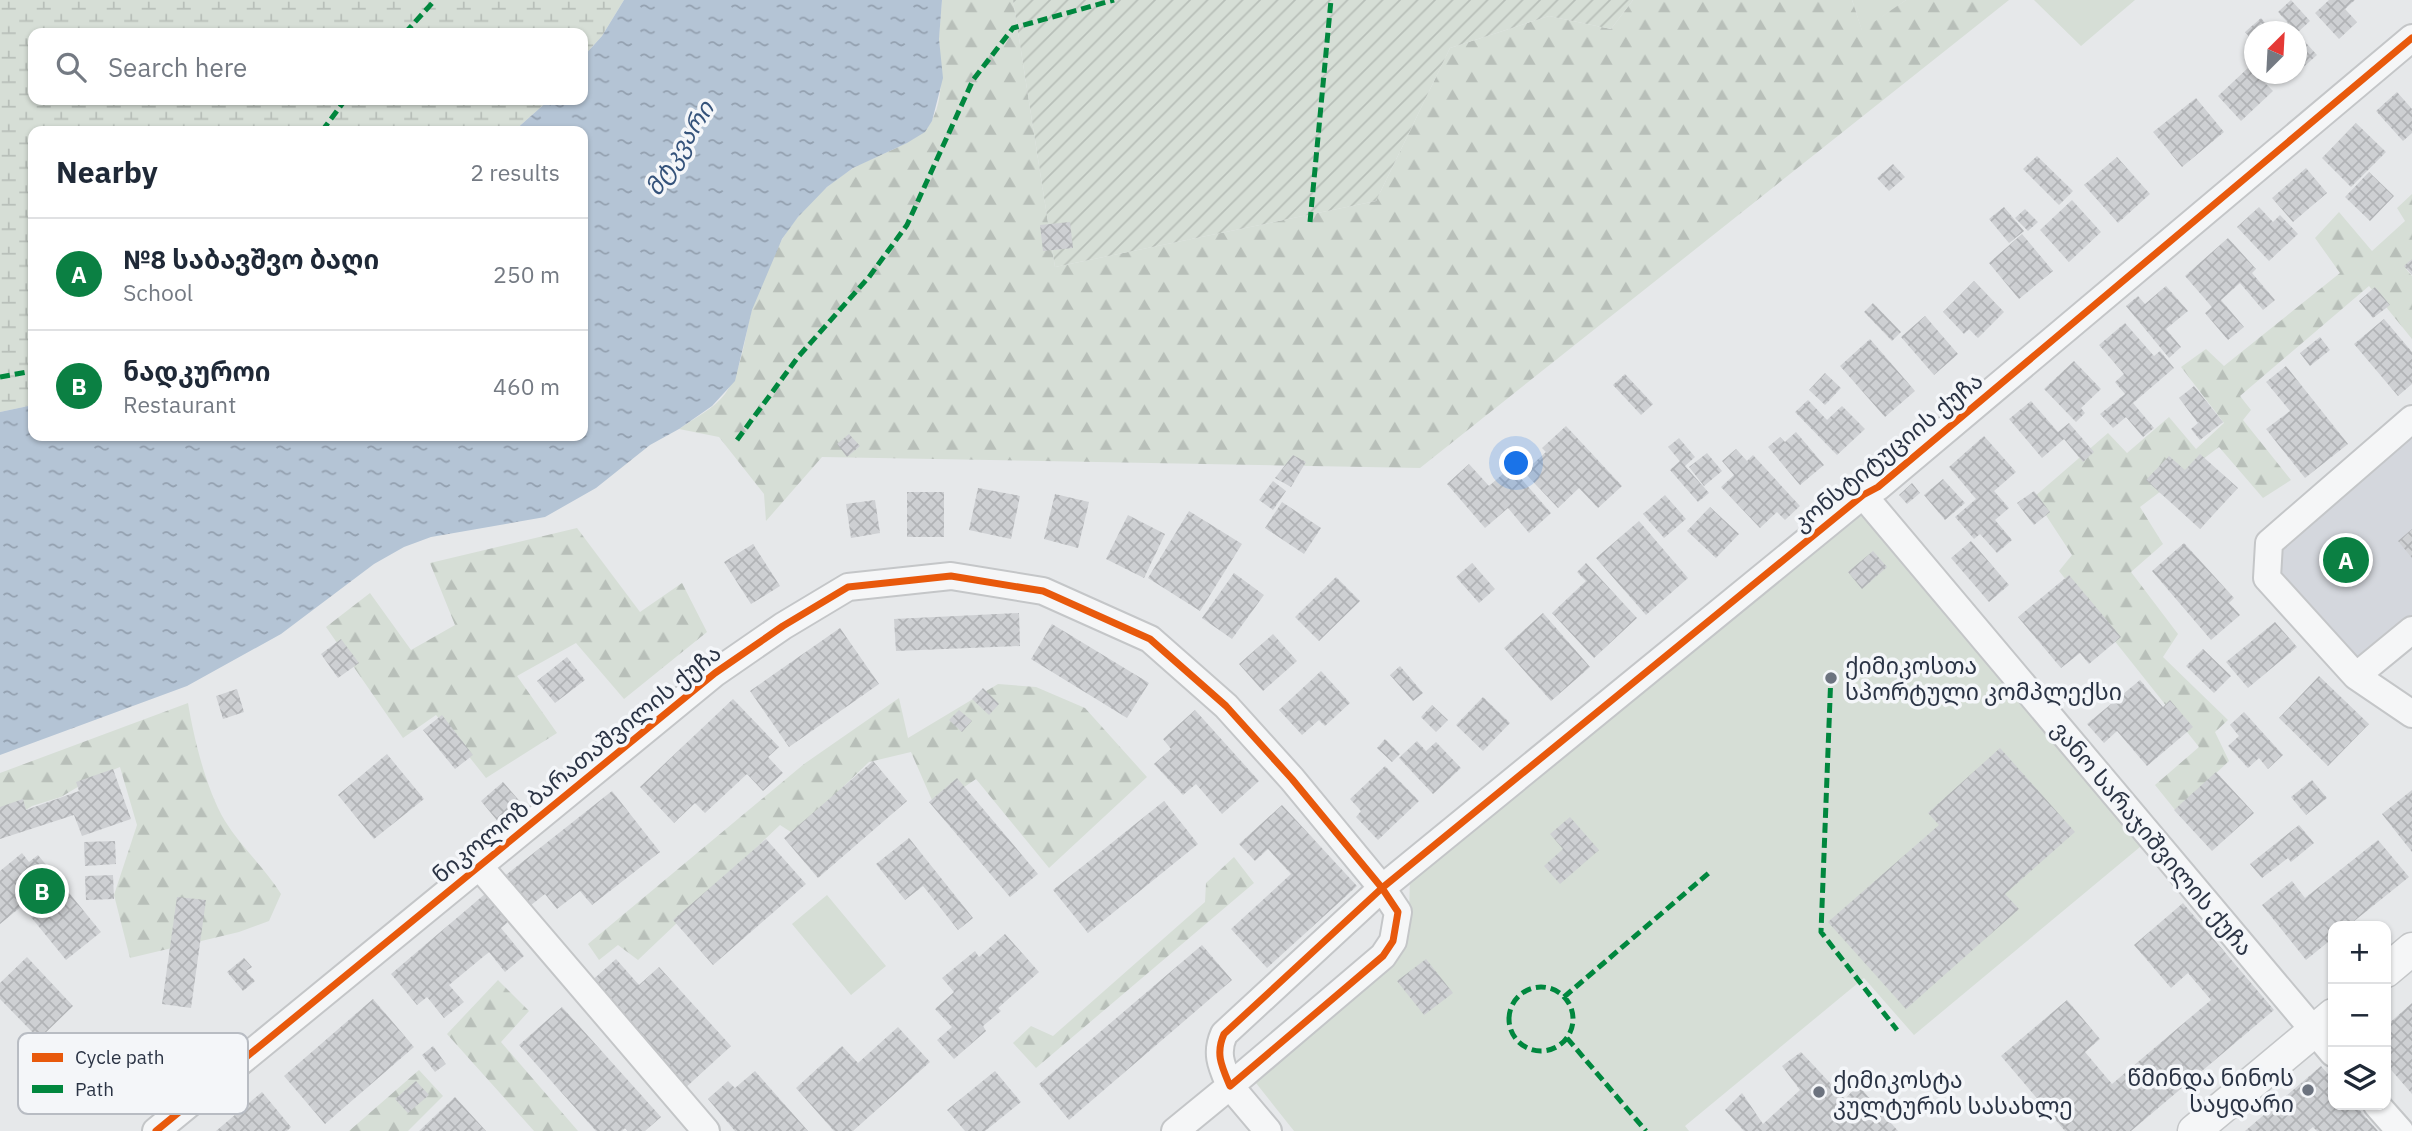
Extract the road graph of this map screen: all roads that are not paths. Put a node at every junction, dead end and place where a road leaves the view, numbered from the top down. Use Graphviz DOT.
graph roads {
  1 [pos="2412,38"];
  2 [pos="2412,419"];
  3 [pos="1863,495"];
  4 [pos="2412,630"];
  5 [pos="2356,676"];
  6 [pos="2412,714"];
  7 [pos="479,866"];
  8 [pos="1382,888"];
  9 [pos="2412,949"];
  10 [pos="2391,967"];
  11 [pos="2327,1033"];
  12 [pos="248,1056"];
  13 [pos="1230,1086"];
  14 [pos="2381,1110"];
  15 [pos="177,1114"];
  16 [pos="156,1131"];
  17 [pos="706,1131"];
  18 [pos="1175,1131"];
  19 [pos="1268,1131"];
  20 [pos="2194,1131"];
  21 [pos="2400,1131"];
  1 -- 3 [label="street, კონსტიტუციის ქუჩა"];
  2 -- 5 [label="street"];
  3 -- 8 [label="street, კონსტიტუციის ქუჩა"];
  3 -- 11 [label="street, ვანო სარაჯიშვილის ქუჩა"];
  4 -- 5 [label="street"];
  5 -- 6 [label="street"];
  7 -- 8 [label="street, ნიკოლოზ ბარათაშვილის ქუჩა"];
  7 -- 12 [label="street, ნიკოლოზ ბარათაშვილის ქუჩა"];
  7 -- 17 [label="street"];
  8 -- 13 [label="street, კონსტიტუციის ქუჩა"];
  8 -- 13 [label="street"];
  9 -- 10 [label="street"];
  11 -- 20 [label="street"];
  13 -- 18 [label="street"];
  13 -- 19 [label="street"];
  14 -- 21 [label="street"];
  15 -- 16 [label="street, ნიკოლოზ ბარათაშვილის ქუჩა"];
}
